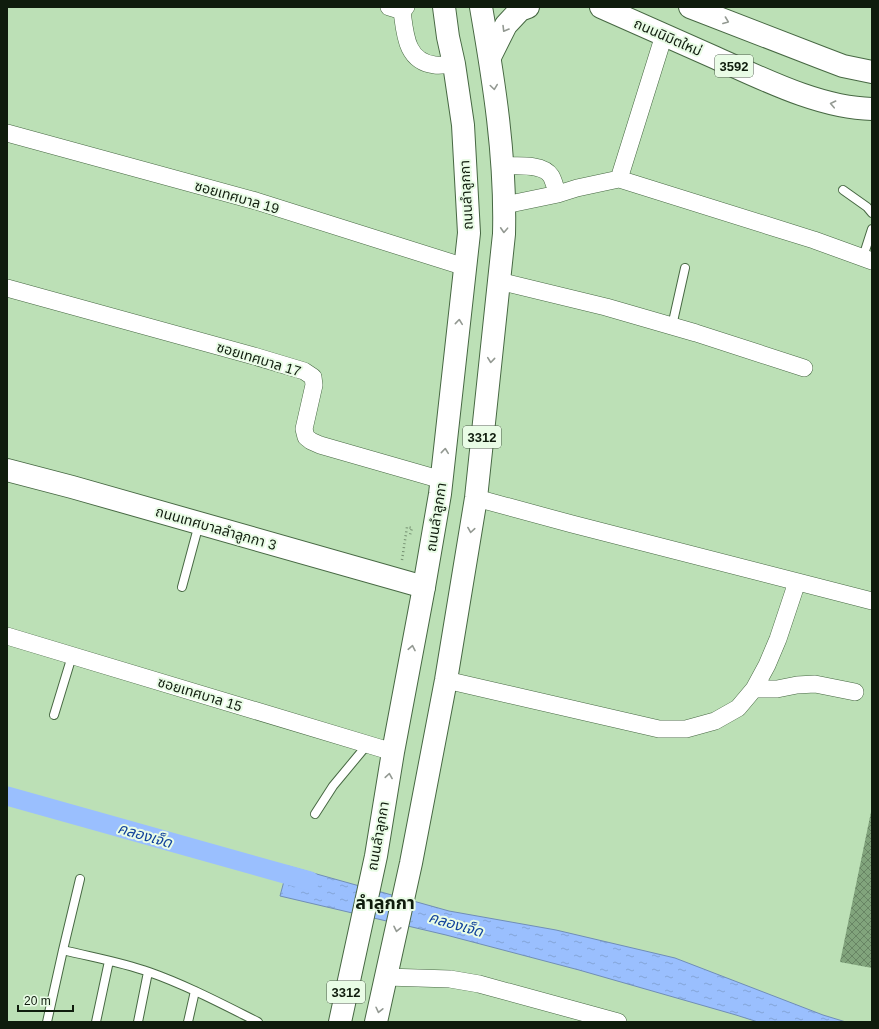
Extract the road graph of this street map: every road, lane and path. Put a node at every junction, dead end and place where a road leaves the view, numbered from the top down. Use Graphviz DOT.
graph roads {
  1 [pos="444,7"];
  2 [pos="481,7"];
  3 [pos="528,7"];
  4 [pos="601,7"];
  5 [pos="690,7"];
  6 [pos="399,8"];
  7 [pos="664,34"];
  8 [pos="490,57"];
  9 [pos="454,64"];
  10 [pos="872,72"];
  11 [pos="872,109"];
  12 [pos="7,132"];
  13 [pos="503,166"];
  14 [pos="619,179"];
  15 [pos="843,190"];
  16 [pos="558,194"];
  17 [pos="505,205"];
  18 [pos="872,213"];
  19 [pos="872,229"];
  20 [pos="867,259"];
  21 [pos="465,267"];
  22 [pos="685,268"];
  23 [pos="499,281"];
  24 [pos="7,288"];
  25 [pos="672,326"];
  26 [pos="804,368"];
  27 [pos="7,470"];
  28 [pos="442,480"];
  29 [pos="476,498"];
  30 [pos="200,523"];
  31 [pos="410,535"];
  32 [pos="401,566"];
  33 [pos="797,582"];
  34 [pos="182,587"];
  35 [pos="424,587"];
  36 [pos="872,601"];
  37 [pos="7,636"];
  38 [pos="72,656"];
  39 [pos="446,680"];
  40 [pos="754,689"];
  41 [pos="855,692"];
  42 [pos="54,715"];
  43 [pos="367,745"];
  44 [pos="393,752"];
  45 [pos="315,814"];
  46 [pos="80,879"];
  47 [pos="63,950"];
  48 [pos="109,961"];
  49 [pos="148,972"];
  50 [pos="387,974"];
  51 [pos="195,991"];
  52 [pos="578,1016"];
  53 [pos="47,1022"];
  54 [pos="96,1022"];
  55 [pos="138,1022"];
  56 [pos="188,1022"];
  57 [pos="258,1022"];
  58 [pos="340,1022"];
  59 [pos="376,1022"];
  60 [pos="618,1022"];
  1 -- 9 [label="main road, ถนนลำลูกกา / 3312"];
  2 -- 8 [label="main road, 3312"];
  3 -- 8 [label="main road, one-way"];
  4 -- 7 [label="main road, ถนนนิมิตใหม่ / 3592"];
  5 -- 10 [label="main road, one-way"];
  6 -- 9 [label="street"];
  11 -- 7 [label="main road, ถนนนิมิตใหม่ / 3592, one-way"];
  7 -- 14 [label="street"];
  8 -- 13 [label="main road, 3312, one-way"];
  9 -- 21 [label="main road, ถนนลำลูกกา / 3312"];
  12 -- 21 [label="street, ซอยเทศบาล 19"];
  13 -- 16 [label="street"];
  13 -- 17 [label="main road, 3312"];
  14 -- 16 [label="street"];
  14 -- 20 [label="street"];
  15 -- 18 [label="lane"];
  16 -- 17 [label="street"];
  17 -- 23 [label="main road, 3312, one-way"];
  19 -- 20 [label="lane"];
  28 -- 21 [label="main road, ถนนลำลูกกา / 3312, one-way"];
  22 -- 25 [label="lane"];
  23 -- 25 [label="street"];
  23 -- 29 [label="main road, 3312, one-way"];
  24 -- 28 [label="street, ซอยเทศบาล 17"];
  25 -- 26 [label="street"];
  27 -- 30 [label="main road, ถนนเทศบาลลำลูกกา 3"];
  28 -- 35 [label="main road, ถนนลำลูกกา / 3312"];
  29 -- 33 [label="street"];
  29 -- 39 [label="main road, 3312, one-way"];
  30 -- 34 [label="lane"];
  30 -- 35 [label="main road, ถนนเทศบาลลำลูกกา 3"];
  31 -- 32 [label="path"];
  33 -- 36 [label="street"];
  33 -- 40 [label="street"];
  44 -- 35 [label="main road, ถนนลำลูกกา / 3312, one-way"];
  37 -- 38 [label="street, ซอยเทศบาล 15"];
  38 -- 42 [label="lane"];
  38 -- 43 [label="street, ซอยเทศบาล 15"];
  39 -- 40 [label="street"];
  39 -- 50 [label="main road, 3312, one-way"];
  40 -- 41 [label="street"];
  43 -- 44 [label="street, ซอยเทศบาล 15"];
  43 -- 45 [label="lane"];
  58 -- 44 [label="main road, ถนนลำลูกกา / 3312, one-way"];
  46 -- 47 [label="lane"];
  47 -- 48 [label="lane"];
  47 -- 53 [label="lane"];
  48 -- 49 [label="lane"];
  48 -- 54 [label="lane"];
  49 -- 51 [label="lane"];
  49 -- 55 [label="lane"];
  50 -- 52 [label="street"];
  50 -- 59 [label="main road, 3312, one-way"];
  51 -- 56 [label="lane"];
  51 -- 57 [label="lane"];
  52 -- 60 [label="street"];
}
